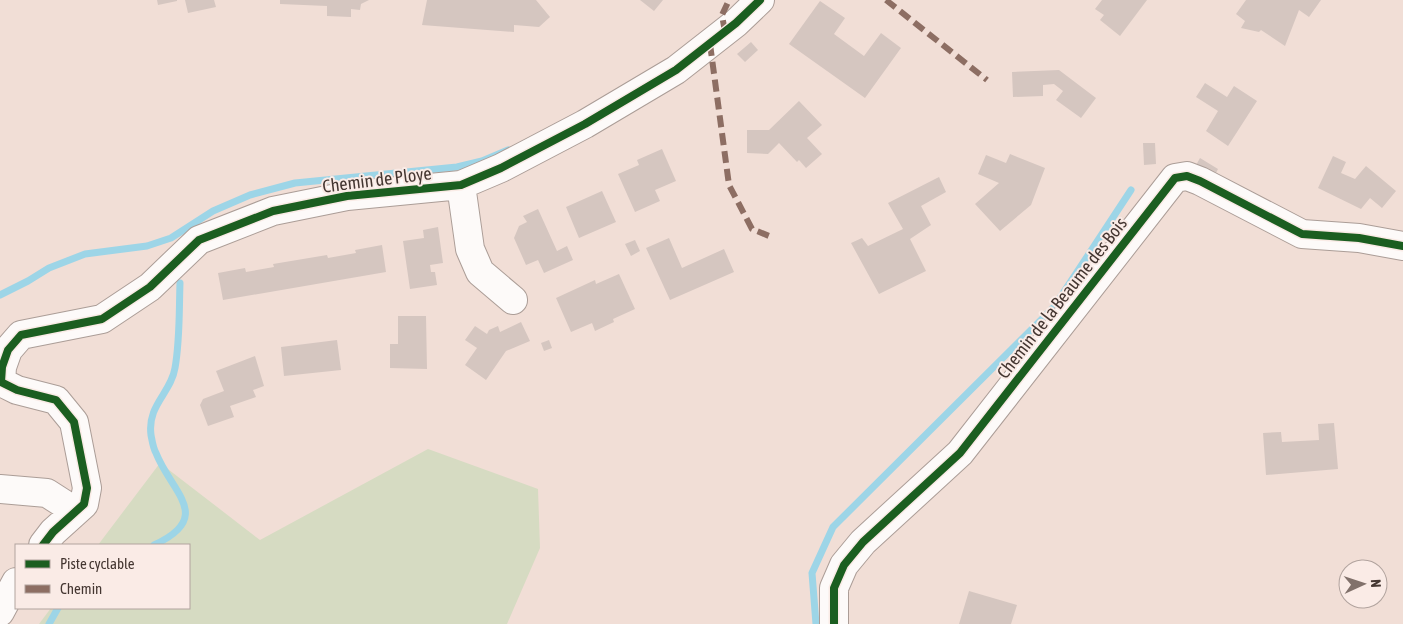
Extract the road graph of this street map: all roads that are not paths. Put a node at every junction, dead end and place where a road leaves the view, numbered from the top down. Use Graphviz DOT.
graph roads {
  1 [pos="760,0"];
  2 [pos="461,185"];
  3 [pos="1403,246"];
  4 [pos="513,300"];
  5 [pos="0,489"];
  6 [pos="75,511"];
  7 [pos="44,544"];
  8 [pos="15,584"];
  9 [pos="0,612"];
  10 [pos="834,624"];
  1 -- 2 [label="street, Chemin de Ploye"];
  2 -- 4 [label="street"];
  2 -- 6 [label="street, Chemin de Ploye"];
  3 -- 10 [label="street, Chemin de la Beaume des Bois"];
  5 -- 6 [label="street"];
  6 -- 7 [label="street, Chemin de Ploye"];
  8 -- 9 [label="street"];
}
